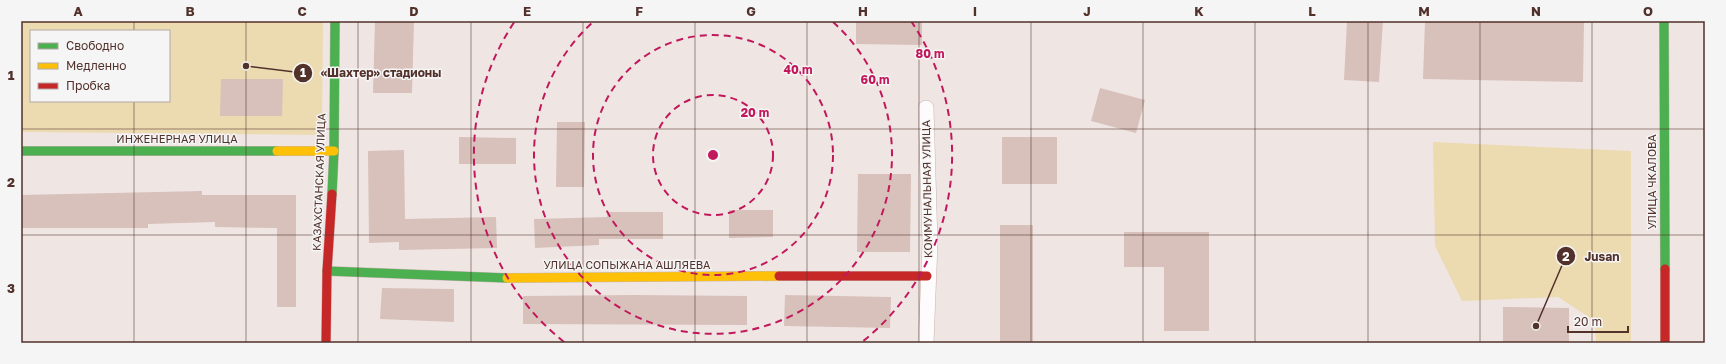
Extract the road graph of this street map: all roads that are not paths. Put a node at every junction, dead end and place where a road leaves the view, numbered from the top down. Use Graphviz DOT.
graph roads {
  1 [pos="335,21"];
  2 [pos="1664,21"];
  3 [pos="926,108"];
  4 [pos="21,151"];
  5 [pos="334,151"];
  6 [pos="327,271"];
  7 [pos="927,276"];
  8 [pos="326,343"];
  9 [pos="926,343"];
  10 [pos="1665,343"];
  1 -- 5 [label="street, КАЗАХСТАНСКАЯ УЛИЦА"];
  2 -- 10 [label="street, УЛИЦА ЧКАЛОВА"];
  3 -- 7 [label="street, КОММУНАЛЬНАЯ УЛИЦА"];
  4 -- 5 [label="street, ИНЖЕНЕРНАЯ УЛИЦА"];
  5 -- 6 [label="street, КАЗАХСТАНСКАЯ УЛИЦА"];
  6 -- 7 [label="street, УЛИЦА СОПЫЖАНА АШЛЯЕВА"];
  6 -- 8 [label="street, КАЗАХСТАНСКАЯ УЛИЦА"];
  7 -- 9 [label="street, КОММУНАЛЬНАЯ УЛИЦА"];
}
